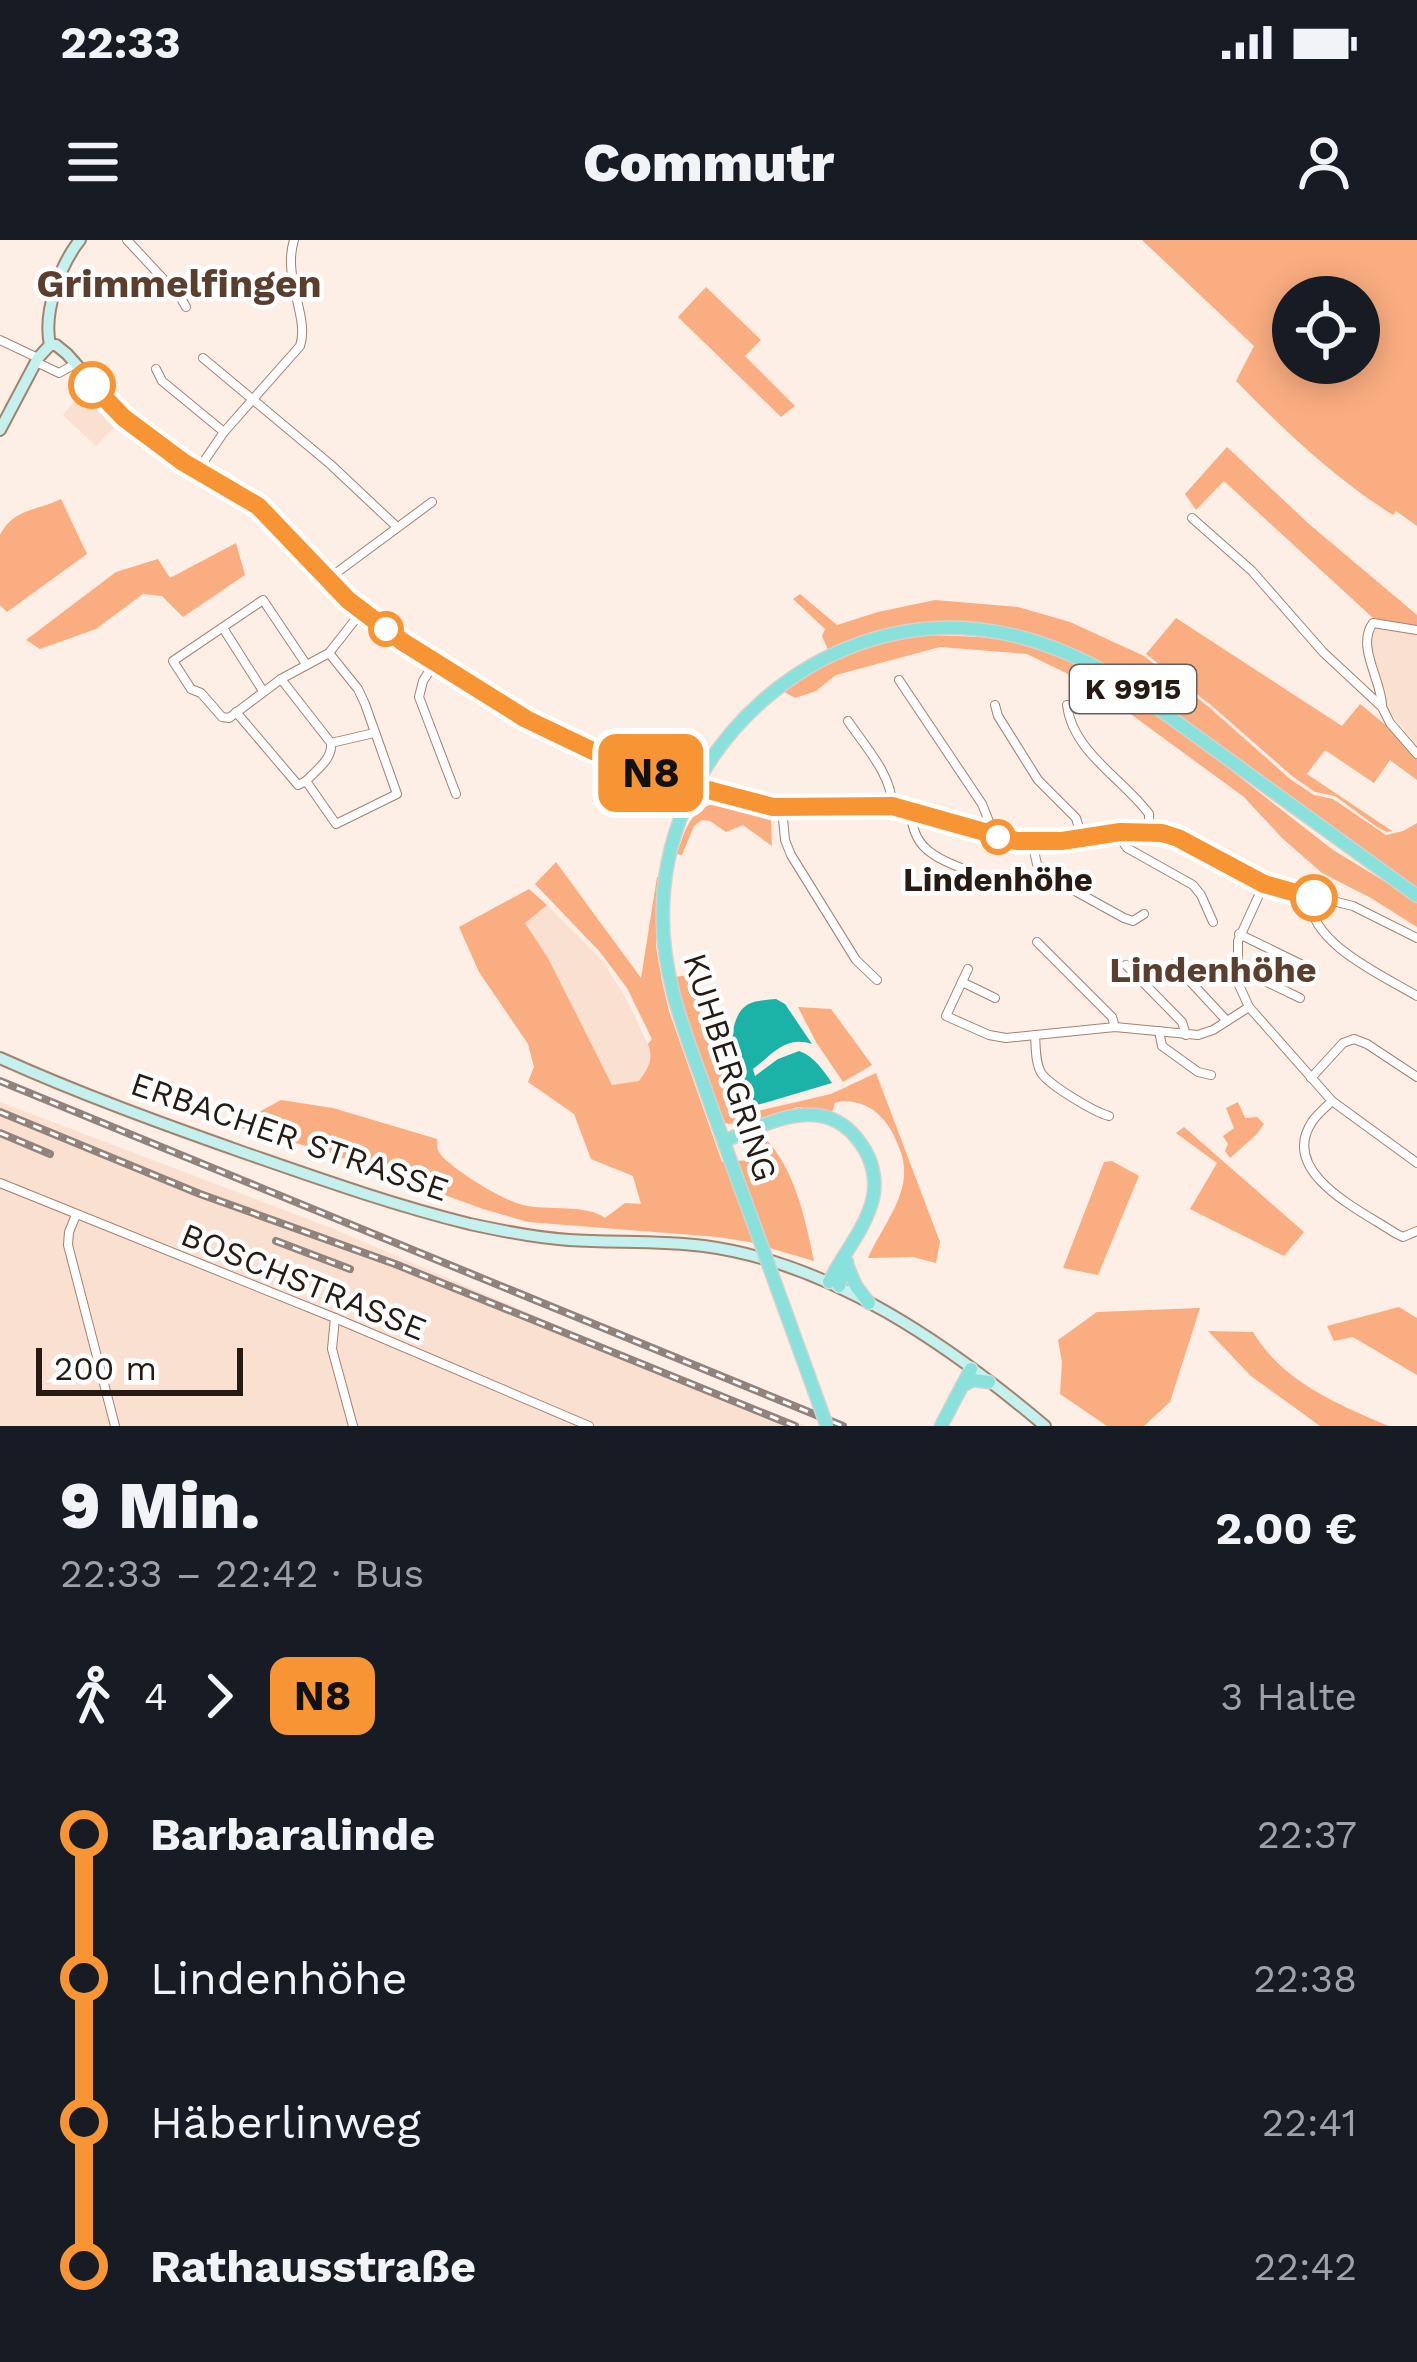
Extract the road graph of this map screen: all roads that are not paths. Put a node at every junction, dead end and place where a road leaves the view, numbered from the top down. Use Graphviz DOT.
graph roads {
  1 [pos="80,240"];
  2 [pos="127,240"];
  3 [pos="294,240"];
  4 [pos="186,307"];
  5 [pos="0,340"];
  6 [pos="50,345"];
  7 [pos="202,358"];
  8 [pos="37,360"];
  9 [pos="75,364"];
  10 [pos="156,369"];
  11 [pos="253,399"];
  12 [pos="0,430"];
  13 [pos="224,432"];
  14 [pos="198,470"];
  15 [pos="432,502"];
  16 [pos="1192,518"];
  17 [pos="397,527"];
  18 [pos="328,579"];
  19 [pos="362,611"];
  20 [pos="223,628"];
  21 [pos="1417,630"];
  22 [pos="329,652"];
  23 [pos="435,662"];
  24 [pos="306,664"];
  25 [pos="281,679"];
  26 [pos="899,680"];
  27 [pos="263,691"];
  28 [pos="994,705"];
  29 [pos="1067,705"];
  30 [pos="1382,707"];
  31 [pos="236,712"];
  32 [pos="848,721"];
  33 [pos="374,733"];
  34 [pos="331,743"];
  35 [pos="1417,754"];
  36 [pos="711,757"];
  37 [pos="670,780"];
  38 [pos="305,781"];
  39 [pos="694,786"];
  40 [pos="456,794"];
  41 [pos="721,794"];
  42 [pos="892,806"];
  43 [pos="782,808"];
  44 [pos="911,811"];
  45 [pos="679,822"];
  46 [pos="1120,832"];
  47 [pos="1149,832"];
  48 [pos="988,834"];
  49 [pos="1082,838"];
  50 [pos="1032,842"];
  51 [pos="966,870"];
  52 [pos="1264,884"];
  53 [pos="1417,896"];
  54 [pos="1311,897"];
  55 [pos="1144,914"];
  56 [pos="1213,922"];
  57 [pos="1239,934"];
  58 [pos="1417,938"];
  59 [pos="1037,942"];
  60 [pos="1126,965"];
  61 [pos="1179,965"];
  62 [pos="1236,967"];
  63 [pos="968,969"];
  64 [pos="1316,971"];
  65 [pos="877,980"];
  66 [pos="962,982"];
  67 [pos="1417,996"];
  68 [pos="994,998"];
  69 [pos="1300,998"];
  70 [pos="1249,1006"];
  71 [pos="1227,1021"];
  72 [pos="1115,1027"];
  73 [pos="1160,1031"];
  74 [pos="1186,1035"];
  75 [pos="1035,1036"];
  76 [pos="0,1058"];
  77 [pos="1211,1075"];
  78 [pos="1417,1077"];
  79 [pos="1311,1078"];
  80 [pos="1332,1100"];
  81 [pos="1108,1116"];
  82 [pos="749,1130"];
  83 [pos="724,1141"];
  84 [pos="1417,1163"];
  85 [pos="737,1179"];
  86 [pos="0,1184"];
  87 [pos="76,1215"];
  88 [pos="1417,1232"];
  89 [pos="848,1249"];
  90 [pos="847,1264"];
  91 [pos="834,1284"];
  92 [pos="869,1303"];
  93 [pos="335,1318"];
  94 [pos="971,1369"];
  95 [pos="988,1382"];
  96 [pos="961,1387"];
  97 [pos="115,1426"];
  98 [pos="353,1426"];
  99 [pos="589,1426"];
  100 [pos="827,1426"];
  101 [pos="941,1426"];
  102 [pos="1045,1426"];
  1 -- 6 [label="main road"];
  2 -- 4 [label="street"];
  3 -- 11 [label="street"];
  5 -- 8 [label="street"];
  6 -- 8 [label="main road"];
  6 -- 9 [label="main road"];
  7 -- 11 [label="street"];
  8 -- 9 [label="street"];
  8 -- 12 [label="main road"];
  9 -- 14 [label="main road"];
  10 -- 13 [label="street"];
  11 -- 13 [label="street"];
  11 -- 17 [label="street"];
  13 -- 14 [label="street"];
  14 -- 18 [label="main road"];
  15 -- 17 [label="street"];
  16 -- 30 [label="street"];
  17 -- 18 [label="street"];
  18 -- 19 [label="main road"];
  19 -- 22 [label="street"];
  19 -- 23 [label="main road"];
  20 -- 24 [label="street"];
  20 -- 27 [label="street"];
  20 -- 31 [label="street"];
  21 -- 30 [label="street"];
  22 -- 24 [label="street"];
  22 -- 33 [label="street"];
  23 -- 37 [label="main road"];
  23 -- 40 [label="street"];
  24 -- 25 [label="street"];
  25 -- 27 [label="street"];
  25 -- 34 [label="street"];
  26 -- 48 [label="street"];
  27 -- 31 [label="street"];
  28 -- 49 [label="street"];
  29 -- 47 [label="street"];
  30 -- 35 [label="street"];
  31 -- 38 [label="street"];
  32 -- 42 [label="street"];
  33 -- 34 [label="street"];
  33 -- 38 [label="street"];
  34 -- 38 [label="street"];
  36 -- 37 [label="main road"];
  36 -- 39 [label="main road, KUHBERGRING / K 9915"];
  36 -- 53 [label="main road, KUHBERGRING / K 9915"];
  37 -- 39 [label="main road"];
  39 -- 41 [label="street"];
  39 -- 45 [label="main road, KUHBERGRING / K 9915"];
  41 -- 43 [label="street"];
  41 -- 45 [label="street"];
  42 -- 43 [label="street"];
  42 -- 44 [label="street"];
  43 -- 65 [label="street"];
  44 -- 48 [label="street"];
  44 -- 51 [label="street"];
  45 -- 83 [label="main road, KUHBERGRING / K 9915"];
  46 -- 47 [label="street"];
  46 -- 49 [label="street"];
  46 -- 56 [label="street"];
  47 -- 52 [label="street"];
  48 -- 50 [label="street"];
  49 -- 50 [label="street"];
  50 -- 55 [label="street"];
  52 -- 54 [label="street"];
  52 -- 57 [label="street"];
  54 -- 58 [label="street"];
  54 -- 67 [label="street"];
  57 -- 62 [label="street"];
  57 -- 64 [label="street"];
  59 -- 72 [label="street"];
  60 -- 74 [label="street"];
  61 -- 71 [label="street"];
  62 -- 69 [label="street"];
  62 -- 70 [label="street"];
  63 -- 66 [label="street"];
  66 -- 68 [label="street"];
  66 -- 75 [label="street"];
  70 -- 71 [label="street"];
  70 -- 79 [label="street"];
  71 -- 74 [label="street"];
  72 -- 73 [label="street"];
  72 -- 75 [label="street"];
  73 -- 74 [label="street"];
  73 -- 77 [label="street"];
  75 -- 81 [label="street"];
  76 -- 91 [label="main road, ERBACHER STRASSE"];
  78 -- 79 [label="street"];
  79 -- 80 [label="street"];
  80 -- 84 [label="street"];
  80 -- 88 [label="street"];
  82 -- 83 [label="main road"];
  82 -- 85 [label="main road"];
  82 -- 89 [label="main road"];
  83 -- 85 [label="main road, KUHBERGRING / K 9915"];
  85 -- 100 [label="main road, KUHBERGRING / K 9915, bridge"];
  86 -- 87 [label="street, BOSCHSTRASSE"];
  87 -- 93 [label="street, BOSCHSTRASSE"];
  87 -- 97 [label="street"];
  89 -- 90 [label="main road"];
  89 -- 91 [label="main road"];
  90 -- 91 [label="main road"];
  90 -- 92 [label="main road"];
  91 -- 92 [label="main road, ERBACHER STRASSE"];
  92 -- 94 [label="main road, ERBACHER STRASSE"];
  93 -- 98 [label="street"];
  93 -- 99 [label="street, BOSCHSTRASSE"];
  94 -- 95 [label="main road, ERBACHER STRASSE"];
  94 -- 96 [label="main road"];
  95 -- 96 [label="main road"];
  95 -- 102 [label="main road, ERBACHER STRASSE"];
  96 -- 101 [label="main road"];
}
